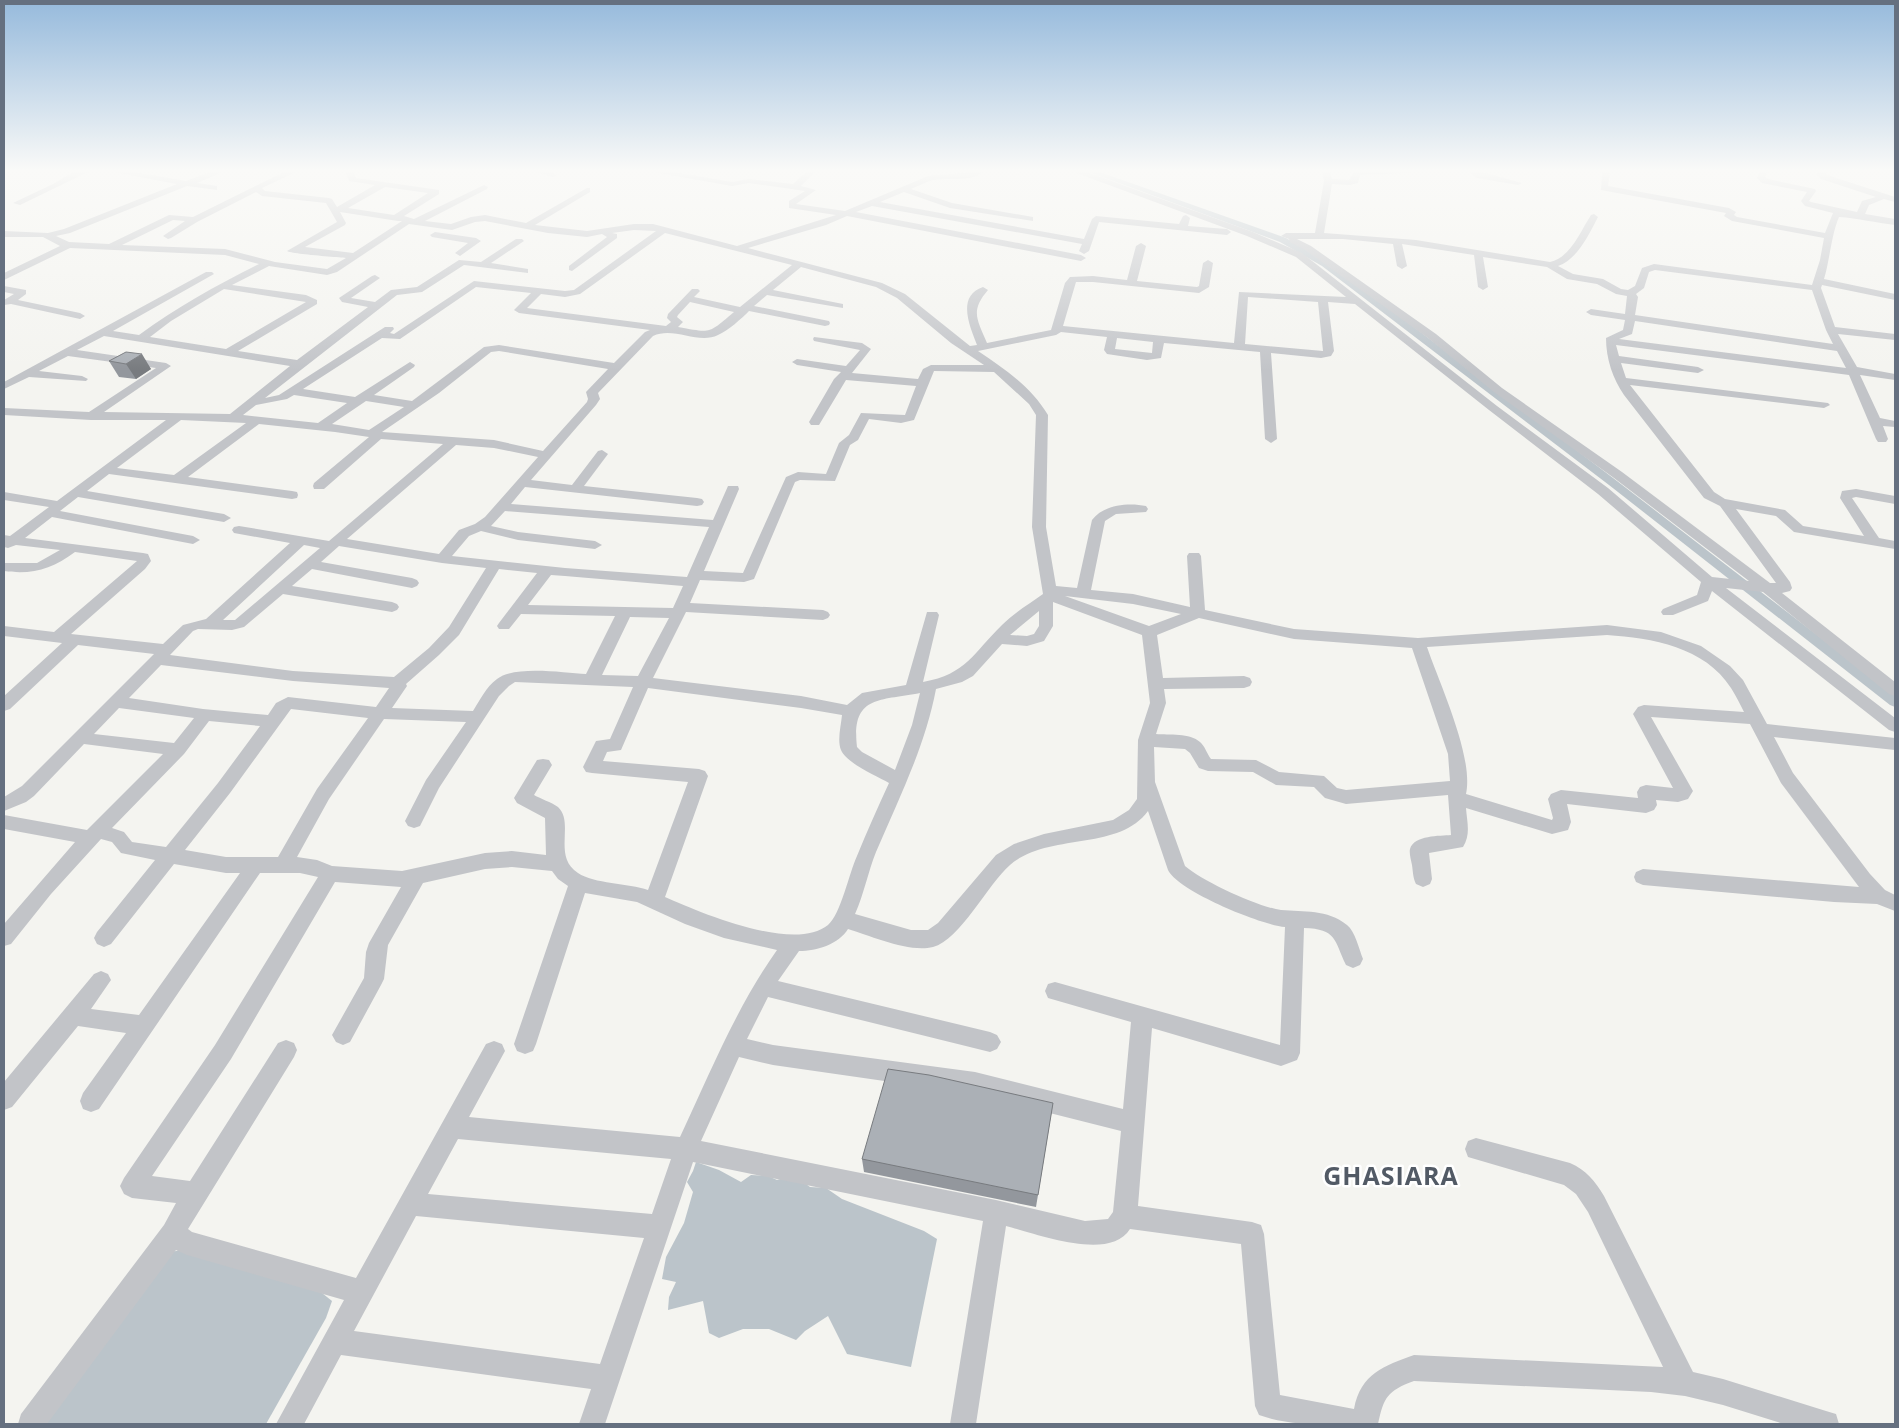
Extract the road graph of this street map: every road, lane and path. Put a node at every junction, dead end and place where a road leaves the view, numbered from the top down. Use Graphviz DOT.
graph roads {
  1 [pos="51,238"];
  2 [pos="129,238"];
  3 [pos="316,238"];
  4 [pos="382,238"];
  5 [pos="453,238"];
  6 [pos="612,238"];
  7 [pos="652,238"];
  8 [pos="692,238"];
  9 [pos="772,238"];
  10 [pos="955,238"];
  11 [pos="1063,238"];
  12 [pos="1089,238"];
  13 [pos="1258,238"];
  14 [pos="1286,238"];
  15 [pos="1344,238"];
  16 [pos="1582,238"];
  17 [pos="1829,238"];
  18 [pos="1396,241"];
  19 [pos="519,242"];
  20 [pos="1087,242"];
  21 [pos="69,245"];
  22 [pos="1141,246"];
  23 [pos="110,247"];
  24 [pos="736,249"];
  25 [pos="292,251"];
  26 [pos="1478,252"];
  27 [pos="354,256"];
  28 [pos="462,262"];
  29 [pos="1208,263"];
  30 [pos="271,264"];
  31 [pos="484,264"];
  32 [pos="800,264"];
  33 [pos="1550,265"];
  34 [pos="1402,266"];
  35 [pos="572,268"];
  36 [pos="1077,269"];
  37 [pos="525,271"];
  38 [pos="209,274"];
  39 [pos="4,277"];
  40 [pos="375,278"];
  41 [pos="1132,283"];
  42 [pos="1817,284"];
  43 [pos="222,286"];
  44 [pos="1483,287"];
  45 [pos="4,290"];
  46 [pos="540,290"];
  47 [pos="983,290"];
  48 [pos="696,291"];
  49 [pos="765,292"];
  50 [pos="1630,293"];
  51 [pos="1895,297"];
  52 [pos="688,299"];
  53 [pos="1323,300"];
  54 [pos="1358,301"];
  55 [pos="6,302"];
  56 [pos="376,305"];
  57 [pos="839,306"];
  58 [pos="744,309"];
  59 [pos="1591,312"];
  60 [pos="80,316"];
  61 [pos="1631,318"];
  62 [pos="825,323"];
  63 [pos="666,329"];
  64 [pos="1059,329"];
  65 [pos="1832,330"];
  66 [pos="102,332"];
  67 [pos="1113,334"];
  68 [pos="1626,334"];
  69 [pos="1895,337"];
  70 [pos="142,338"];
  71 [pos="1159,339"];
  72 [pos="818,340"];
  73 [pos="1611,342"];
  74 [pos="1239,347"];
  75 [pos="1713,347"];
  76 [pos="1840,348"];
  77 [pos="976,349"];
  78 [pos="1264,350"];
  79 [pos="65,352"];
  80 [pos="228,352"];
  81 [pos="1614,359"];
  82 [pos="797,362"];
  83 [pos="299,364"];
  84 [pos="410,365"];
  85 [pos="617,367"];
  86 [pos="997,369"];
  87 [pos="1698,370"];
  88 [pos="1852,371"];
  89 [pos="26,373"];
  90 [pos="847,373"];
  91 [pos="1895,376"];
  92 [pos="82,379"];
  93 [pos="1621,381"];
  94 [pos="922,383"];
  95 [pos="4,386"];
  96 [pos="292,391"];
  97 [pos="361,399"];
  98 [pos="252,402"];
  99 [pos="415,405"];
  100 [pos="1824,405"];
  101 [pos="6,414"];
  102 [pos="91,416"];
  103 [pos="178,416"];
  104 [pos="232,418"];
  105 [pos="257,420"];
  106 [pos="1874,421"];
  107 [pos="815,422"];
  108 [pos="1895,424"];
  109 [pos="321,426"];
  110 [pos="375,435"];
  111 [pos="1271,439"];
  112 [pos="1882,439"];
  113 [pos="454,441"];
  114 [pos="602,454"];
  115 [pos="546,455"];
  116 [pos="106,470"];
  117 [pos="176,480"];
  118 [pos="521,483"];
  119 [pos="319,486"];
  120 [pos="575,489"];
  121 [pos="733,489"];
  122 [pos="76,493"];
  123 [pos="292,495"];
  124 [pos="4,496"];
  125 [pos="1895,500"];
  126 [pos="697,502"];
  127 [pos="1725,503"];
  128 [pos="500,507"];
  129 [pos="55,509"];
  130 [pos="1141,509"];
  131 [pos="224,518"];
  132 [pos="717,524"];
  133 [pos="480,527"];
  134 [pos="239,530"];
  135 [pos="193,540"];
  136 [pos="301,540"];
  137 [pos="1874,541"];
  138 [pos="7,542"];
  139 [pos="333,543"];
  140 [pos="595,545"];
  141 [pos="1895,545"];
  142 [pos="70,549"];
  143 [pos="1194,556"];
  144 [pos="442,559"];
  145 [pos="308,564"];
  146 [pos="495,565"];
  147 [pos="6,569"];
  148 [pos="547,570"];
  149 [pos="693,578"];
  150 [pos="1713,582"];
  151 [pos="412,583"];
  152 [pos="1760,588"];
  153 [pos="279,589"];
  154 [pos="1082,593"];
  155 [pos="1049,595"];
  156 [pos="392,608"];
  157 [pos="518,609"];
  158 [pos="680,610"];
  159 [pos="625,611"];
  160 [pos="1668,612"];
  161 [pos="1198,613"];
  162 [pos="823,615"];
  163 [pos="932,615"];
  164 [pos="210,624"];
  165 [pos="504,626"];
  166 [pos="4,631"];
  167 [pos="1149,632"];
  168 [pos="58,637"];
  169 [pos="999,638"];
  170 [pos="75,639"];
  171 [pos="1418,644"];
  172 [pos="162,654"];
  173 [pos="592,680"];
  174 [pos="643,682"];
  175 [pos="1244,682"];
  176 [pos="397,683"];
  177 [pos="1156,684"];
  178 [pos="921,688"];
  179 [pos="1895,690"];
  180 [pos="116,702"];
  181 [pos="4,705"];
  182 [pos="852,711"];
  183 [pos="380,713"];
  184 [pos="202,715"];
  185 [pos="478,717"];
  186 [pos="272,721"];
  187 [pos="1759,725"];
  188 [pos="1895,726"];
  189 [pos="81,738"];
  190 [pos="1146,740"];
  191 [pos="1895,744"];
  192 [pos="178,750"];
  193 [pos="542,765"];
  194 [pos="899,780"];
  195 [pos="1146,781"];
  196 [pos="1457,792"];
  197 [pos="4,804"];
  198 [pos="414,821"];
  199 [pos="4,822"];
  200 [pos="94,835"];
  201 [pos="170,856"];
  202 [pos="283,864"];
  203 [pos="560,864"];
  204 [pos="254,867"];
  205 [pos="330,874"];
  206 [pos="417,877"];
  207 [pos="1643,877"];
  208 [pos="1423,879"];
  209 [pos="579,884"];
  210 [pos="654,900"];
  211 [pos="1887,900"];
  212 [pos="1295,918"];
  213 [pos="843,919"];
  214 [pos="4,938"];
  215 [pos="104,938"];
  216 [pos="793,944"];
  217 [pos="1353,959"];
  218 [pos="101,980"];
  219 [pos="762,987"];
  220 [pos="1055,991"];
  221 [pos="75,1014"];
  222 [pos="1142,1017"];
  223 [pos="144,1025"];
  224 [pos="344,1035"];
  225 [pos="990,1042"];
  226 [pos="525,1044"];
  227 [pos="733,1046"];
  228 [pos="286,1050"];
  229 [pos="494,1051"];
  230 [pos="4,1099"];
  231 [pos="90,1101"];
  232 [pos="1134,1123"];
  233 [pos="452,1127"];
  234 [pos="686,1149"];
  235 [pos="1476,1149"];
  236 [pos="196,1193"];
  237 [pos="409,1204"];
  238 [pos="996,1212"];
  239 [pos="1124,1216"];
  240 [pos="659,1228"];
  241 [pos="173,1234"];
  242 [pos="361,1292"];
  243 [pos="334,1341"];
  244 [pos="608,1378"];
  245 [pos="1685,1383"];
  246 [pos="1818,1423"];
  247 [pos="31,1424"];
  248 [pos="289,1424"];
  249 [pos="592,1424"];
  250 [pos="963,1424"];
  251 [pos="1365,1424"];
  1 -- 21 [label="street"];
  2 -- 23 [label="street"];
  3 -- 25 [label="street"];
  4 -- 27 [label="street"];
  5 -- 28 [label="street"];
  6 -- 35 [label="street"];
  7 -- 46 [label="street"];
  8 -- 24 [label="street"];
  9 -- 24 [label="street"];
  10 -- 36 [label="street"];
  11 -- 20 [label="street"];
  12 -- 20 [label="street"];
  13 -- 54 [label="street"];
  14 -- 152 [label="street"];
  15 -- 18 [label="street"];
  16 -- 33 [label="street"];
  17 -- 42 [label="street"];
  18 -- 26 [label="street"];
  18 -- 34 [label="street"];
  19 -- 31 [label="street"];
  20 -- 36 [label="street"];
  21 -- 23 [label="street"];
  21 -- 39 [label="street"];
  22 -- 41 [label="street"];
  23 -- 30 [label="street"];
  24 -- 32 [label="street"];
  25 -- 27 [label="street"];
  25 -- 30 [label="street"];
  26 -- 33 [label="street"];
  26 -- 44 [label="street"];
  27 -- 30 [label="street"];
  28 -- 31 [label="street"];
  28 -- 56 [label="street"];
  29 -- 41 [label="street"];
  30 -- 43 [label="street"];
  31 -- 37 [label="street"];
  32 -- 49 [label="street"];
  32 -- 77 [label="street"];
  33 -- 50 [label="street"];
  36 -- 41 [label="street"];
  36 -- 64 [label="street"];
  38 -- 66 [label="street"];
  40 -- 56 [label="street"];
  42 -- 50 [label="street"];
  42 -- 51 [label="street"];
  42 -- 65 [label="street"];
  43 -- 70 [label="street"];
  43 -- 80 [label="street"];
  45 -- 55 [label="street"];
  46 -- 63 [label="street"];
  46 -- 96 [label="street"];
  47 -- 77 [label="street"];
  48 -- 52 [label="street"];
  49 -- 57 [label="street"];
  49 -- 58 [label="street"];
  50 -- 61 [label="street"];
  52 -- 58 [label="street"];
  52 -- 63 [label="street"];
  53 -- 54 [label="street"];
  53 -- 74 [label="street"];
  53 -- 78 [label="street"];
  54 -- 150 [label="street"];
  55 -- 60 [label="street"];
  56 -- 83 [label="street"];
  58 -- 62 [label="street"];
  58 -- 63 [label="street"];
  59 -- 61 [label="street"];
  61 -- 68 [label="street"];
  61 -- 76 [label="street"];
  63 -- 85 [label="street"];
  64 -- 67 [label="street"];
  64 -- 77 [label="street"];
  65 -- 69 [label="street"];
  65 -- 76 [label="street"];
  66 -- 70 [label="street"];
  66 -- 79 [label="street"];
  67 -- 71 [label="street"];
  67 -- 71 [label="street"];
  68 -- 73 [label="street"];
  68 -- 75 [label="street"];
  70 -- 80 [label="street"];
  71 -- 74 [label="street"];
  72 -- 90 [label="street"];
  73 -- 81 [label="street"];
  73 -- 88 [label="street"];
  74 -- 78 [label="street"];
  76 -- 88 [label="street"];
  77 -- 86 [label="street"];
  78 -- 111 [label="street"];
  79 -- 89 [label="street"];
  79 -- 102 [label="street"];
  80 -- 83 [label="street"];
  81 -- 87 [label="street"];
  81 -- 93 [label="street"];
  82 -- 90 [label="street"];
  83 -- 98 [label="street"];
  84 -- 97 [label="street"];
  85 -- 99 [label="street"];
  85 -- 115 [label="street"];
  86 -- 94 [label="street"];
  86 -- 155 [label="street"];
  88 -- 91 [label="street"];
  88 -- 106 [label="street"];
  89 -- 92 [label="street"];
  89 -- 95 [label="street"];
  90 -- 94 [label="street"];
  90 -- 107 [label="street"];
  93 -- 100 [label="street"];
  93 -- 127 [label="street"];
  94 -- 149 [label="street"];
  96 -- 97 [label="street"];
  96 -- 98 [label="street"];
  97 -- 99 [label="street"];
  97 -- 109 [label="street"];
  98 -- 104 [label="street"];
  99 -- 110 [label="street"];
  101 -- 102 [label="street"];
  102 -- 103 [label="street"];
  103 -- 104 [label="street"];
  103 -- 116 [label="street"];
  104 -- 105 [label="street"];
  105 -- 109 [label="street"];
  105 -- 117 [label="street"];
  106 -- 108 [label="street"];
  106 -- 112 [label="street"];
  109 -- 110 [label="street"];
  110 -- 113 [label="street"];
  110 -- 119 [label="street"];
  113 -- 115 [label="street"];
  113 -- 139 [label="street"];
  114 -- 120 [label="street"];
  115 -- 118 [label="street"];
  116 -- 117 [label="street"];
  116 -- 122 [label="street"];
  117 -- 123 [label="street"];
  118 -- 120 [label="street"];
  118 -- 128 [label="street"];
  120 -- 126 [label="street"];
  121 -- 132 [label="street"];
  122 -- 129 [label="street"];
  122 -- 131 [label="street"];
  124 -- 129 [label="street"];
  125 -- 137 [label="street"];
  127 -- 137 [label="street"];
  127 -- 152 [label="street"];
  128 -- 132 [label="street"];
  128 -- 133 [label="street"];
  129 -- 135 [label="street"];
  129 -- 138 [label="street"];
  130 -- 154 [label="street"];
  132 -- 149 [label="street"];
  133 -- 140 [label="street"];
  133 -- 144 [label="street"];
  134 -- 136 [label="street"];
  136 -- 139 [label="street"];
  136 -- 164 [label="street"];
  137 -- 141 [label="street"];
  138 -- 142 [label="street"];
  139 -- 144 [label="street"];
  139 -- 145 [label="street"];
  142 -- 147 [label="street"];
  142 -- 168 [label="street"];
  143 -- 161 [label="street"];
  144 -- 146 [label="street"];
  145 -- 151 [label="street"];
  145 -- 153 [label="street"];
  146 -- 148 [label="street"];
  146 -- 176 [label="street"];
  148 -- 149 [label="street"];
  148 -- 157 [label="street"];
  149 -- 158 [label="street"];
  150 -- 152 [label="street"];
  150 -- 160 [label="street"];
  150 -- 188 [label="street"];
  152 -- 179 [label="street"];
  153 -- 156 [label="street"];
  153 -- 164 [label="street"];
  154 -- 155 [label="street"];
  154 -- 161 [label="street"];
  155 -- 167 [label="street"];
  155 -- 169 [label="street"];
  155 -- 169 [label="street"];
  157 -- 159 [label="street"];
  157 -- 165 [label="street"];
  158 -- 159 [label="street"];
  158 -- 162 [label="street"];
  158 -- 174 [label="street"];
  159 -- 173 [label="street"];
  161 -- 167 [label="street"];
  161 -- 171 [label="street"];
  163 -- 178 [label="street"];
  164 -- 172 [label="street"];
  166 -- 168 [label="street"];
  167 -- 177 [label="street"];
  168 -- 170 [label="street"];
  169 -- 178 [label="street"];
  170 -- 172 [label="street"];
  170 -- 181 [label="street"];
  171 -- 187 [label="street"];
  171 -- 196 [label="street"];
  172 -- 176 [label="street"];
  172 -- 180 [label="street"];
  173 -- 174 [label="street"];
  173 -- 185 [label="street"];
  174 -- 182 [label="street"];
  174 -- 210 [label="street"];
  175 -- 177 [label="street"];
  176 -- 183 [label="street"];
  177 -- 190 [label="street"];
  178 -- 182 [label="street"];
  178 -- 194 [label="street"];
  180 -- 184 [label="street"];
  180 -- 189 [label="street"];
  182 -- 194 [label="street"];
  183 -- 185 [label="street"];
  183 -- 186 [label="street"];
  183 -- 202 [label="street"];
  184 -- 186 [label="street"];
  184 -- 192 [label="street"];
  185 -- 198 [label="street"];
  186 -- 201 [label="street"];
  187 -- 191 [label="street"];
  187 -- 196 [label="street"];
  187 -- 211 [label="street"];
  189 -- 192 [label="street"];
  189 -- 197 [label="street"];
  190 -- 195 [label="street"];
  190 -- 196 [label="street"];
  192 -- 200 [label="street"];
  193 -- 203 [label="street"];
  194 -- 213 [label="street"];
  195 -- 212 [label="street"];
  195 -- 213 [label="street"];
  196 -- 208 [label="street"];
  199 -- 200 [label="street"];
  200 -- 201 [label="street"];
  200 -- 214 [label="street"];
  201 -- 204 [label="street"];
  201 -- 215 [label="street"];
  202 -- 204 [label="street"];
  202 -- 205 [label="street"];
  203 -- 206 [label="street"];
  203 -- 209 [label="street"];
  204 -- 223 [label="street"];
  205 -- 206 [label="street"];
  205 -- 236 [label="street"];
  206 -- 224 [label="street"];
  207 -- 211 [label="street"];
  209 -- 210 [label="street"];
  209 -- 226 [label="street"];
  210 -- 216 [label="street"];
  212 -- 217 [label="street"];
  212 -- 222 [label="street"];
  213 -- 216 [label="street"];
  216 -- 219 [label="street"];
  218 -- 221 [label="street"];
  219 -- 225 [label="street"];
  219 -- 227 [label="street"];
  220 -- 222 [label="street"];
  221 -- 223 [label="street"];
  221 -- 230 [label="street"];
  222 -- 232 [label="street"];
  223 -- 231 [label="street"];
  227 -- 232 [label="street"];
  227 -- 234 [label="street"];
  228 -- 236 [label="street"];
  229 -- 233 [label="street"];
  232 -- 239 [label="street"];
  233 -- 234 [label="street"];
  233 -- 237 [label="street"];
  234 -- 238 [label="street"];
  234 -- 240 [label="street"];
  235 -- 245 [label="street"];
  236 -- 241 [label="street"];
  237 -- 240 [label="street"];
  237 -- 242 [label="street"];
  238 -- 239 [label="street"];
  238 -- 250 [label="street"];
  239 -- 251 [label="street"];
  240 -- 244 [label="street"];
  241 -- 242 [label="street"];
  241 -- 247 [label="street"];
  242 -- 243 [label="street"];
  243 -- 244 [label="street"];
  243 -- 248 [label="street"];
  244 -- 249 [label="street"];
  245 -- 246 [label="street"];
  245 -- 251 [label="street"];
}
